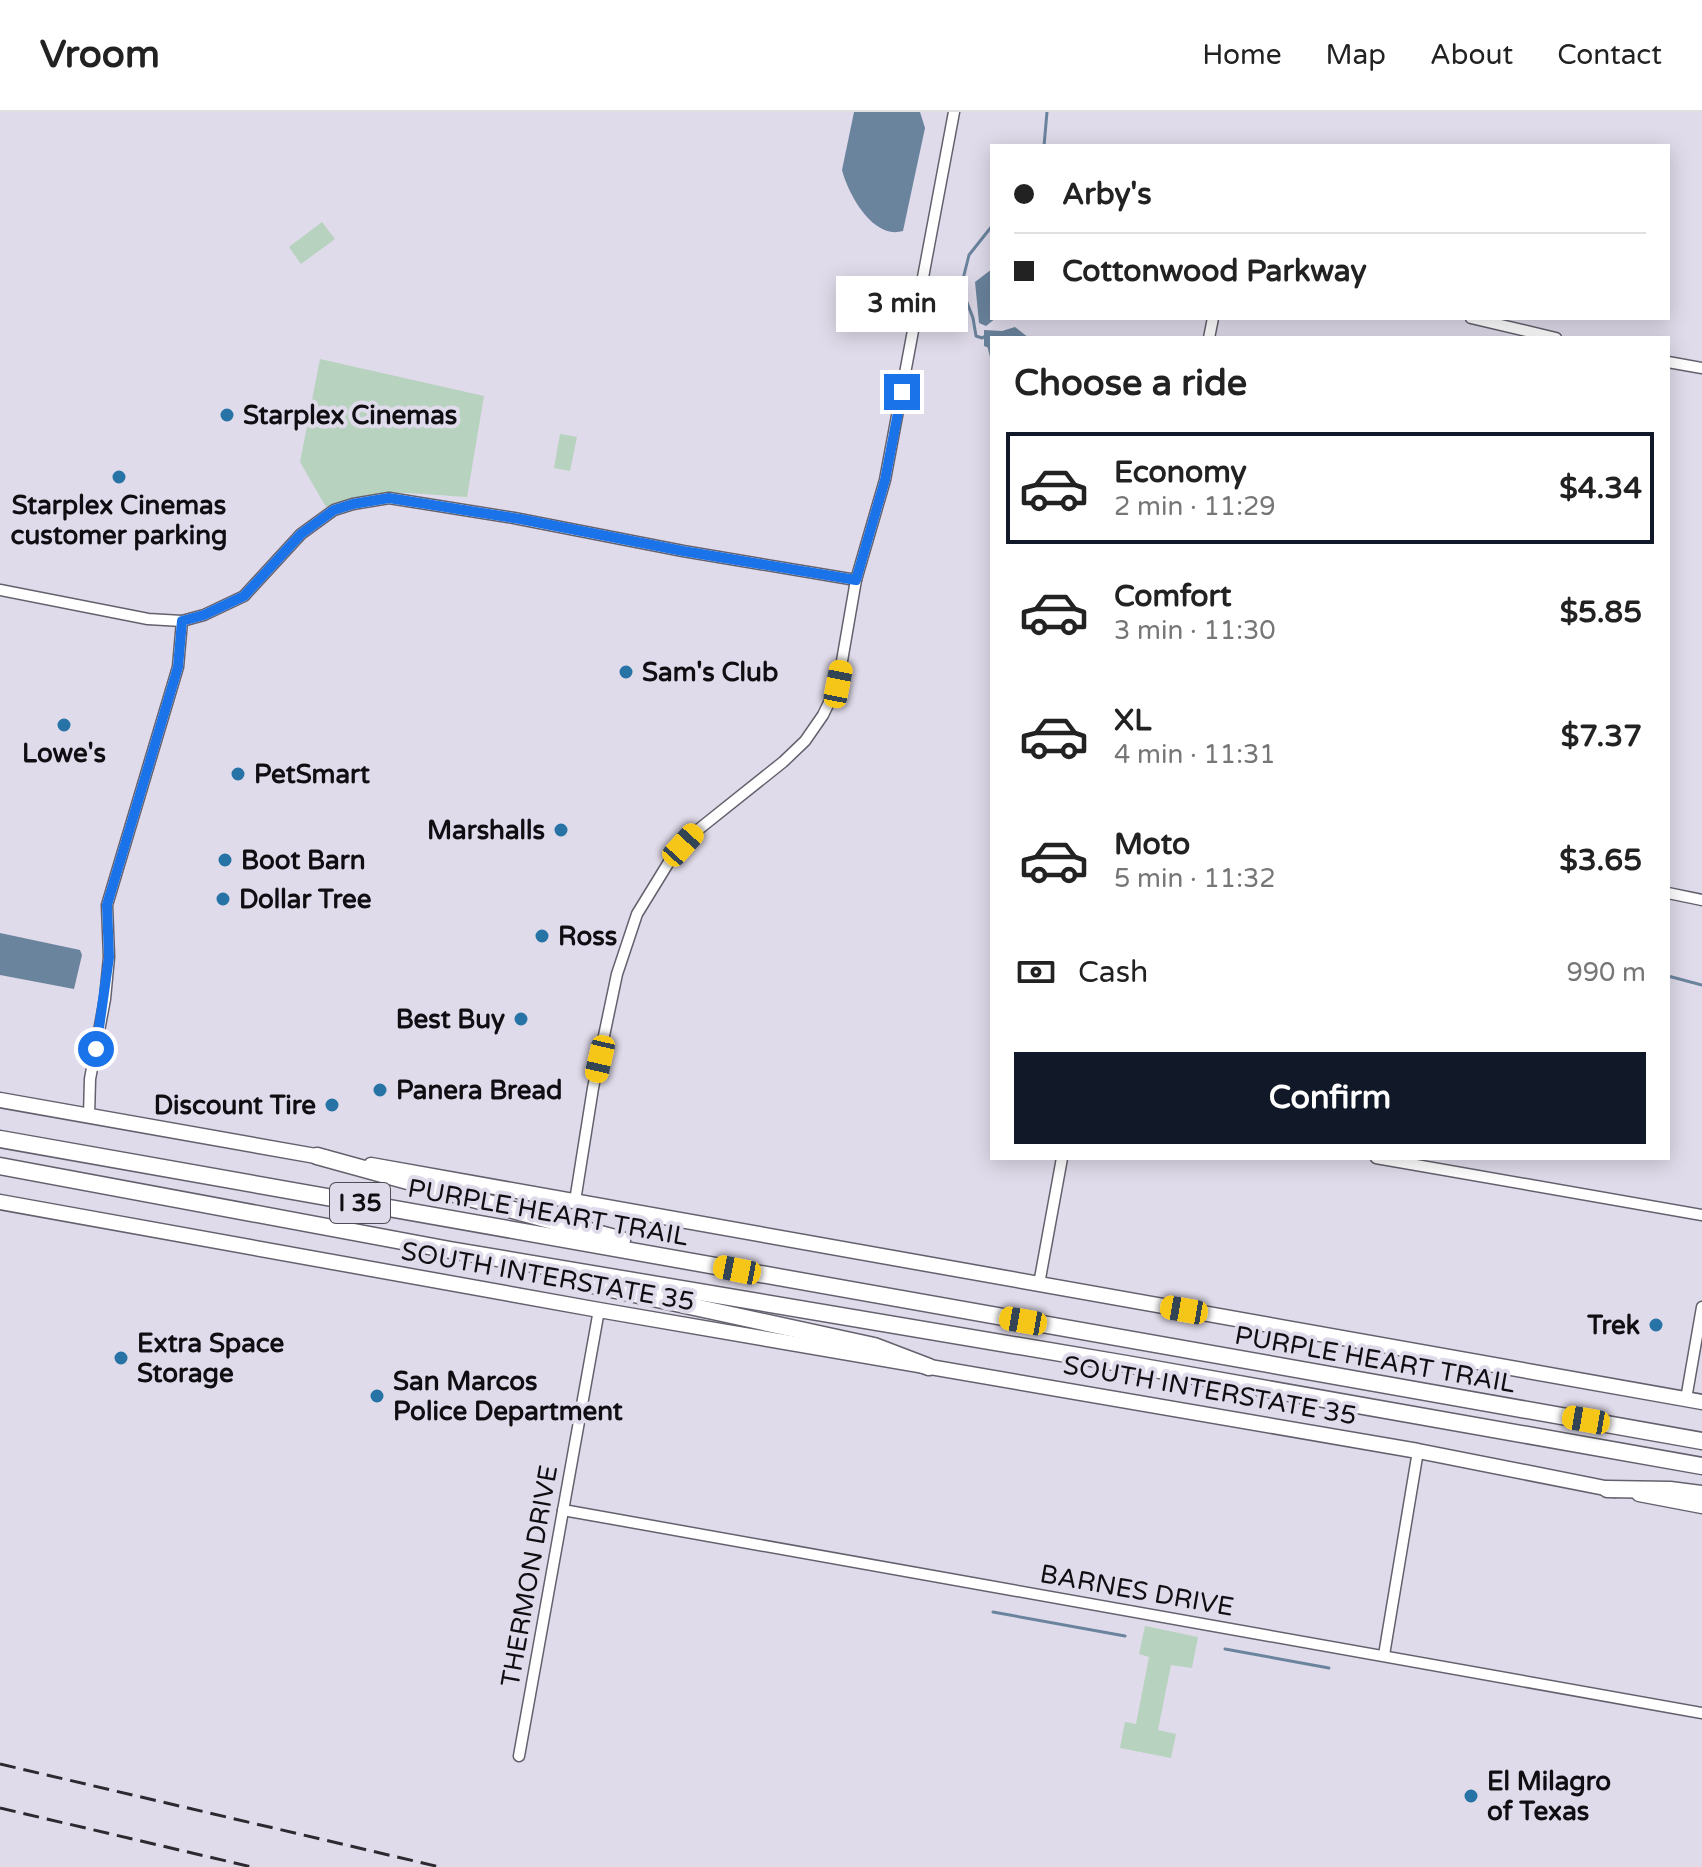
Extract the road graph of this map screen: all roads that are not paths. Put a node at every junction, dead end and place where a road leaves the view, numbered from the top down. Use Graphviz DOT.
graph roads {
  1 [pos="954,112"];
  2 [pos="1480,320"];
  3 [pos="1548,336"];
  4 [pos="1670,362"];
  5 [pos="1702,368"];
  6 [pos="856,580"];
  7 [pos="0,590"];
  8 [pos="182,621"];
  9 [pos="1670,893"];
  10 [pos="1702,900"];
  11 [pos="0,1100"];
  12 [pos="89,1116"];
  13 [pos="0,1139"];
  14 [pos="317,1156"];
  15 [pos="1062,1160"];
  16 [pos="1387,1160"];
  17 [pos="0,1166"];
  18 [pos="575,1201"];
  19 [pos="0,1202"];
  20 [pos="1702,1215"];
  21 [pos="450,1250"];
  22 [pos="720,1267"];
  23 [pos="1039,1284"];
  24 [pos="1702,1307"];
  25 [pos="599,1310"];
  26 [pos="929,1367"];
  27 [pos="1686,1399"];
  28 [pos="1702,1402"];
  29 [pos="1702,1441"];
  30 [pos="1418,1451"];
  31 [pos="1702,1466"];
  32 [pos="1607,1489"];
  33 [pos="1702,1494"];
  34 [pos="1702,1506"];
  35 [pos="563,1510"];
  36 [pos="1384,1655"];
  37 [pos="1702,1713"];
  38 [pos="519,1756"];
  1 -- 6 [label="street"];
  2 -- 3 [label="street"];
  4 -- 5 [label="street"];
  6 -- 8 [label="street"];
  6 -- 18 [label="street"];
  7 -- 8 [label="street"];
  8 -- 12 [label="street"];
  9 -- 10 [label="street"];
  11 -- 12 [label="main road"];
  12 -- 14 [label="main road"];
  13 -- 22 [label="highway, PURPLE HEART TRAIL / I 35"];
  14 -- 18 [label="main road"];
  14 -- 22 [label="highway"];
  15 -- 23 [label="street"];
  16 -- 20 [label="street"];
  17 -- 21 [label="highway, PURPLE HEART TRAIL / I 35"];
  18 -- 23 [label="main road"];
  19 -- 25 [label="main road, SOUTH INTERSTATE 35"];
  21 -- 26 [label="highway"];
  21 -- 31 [label="highway, PURPLE HEART TRAIL / I 35"];
  22 -- 29 [label="highway, PURPLE HEART TRAIL / I 35"];
  23 -- 27 [label="main road"];
  24 -- 27 [label="street"];
  25 -- 26 [label="main road, SOUTH INTERSTATE 35"];
  25 -- 35 [label="street, THERMON DRIVE"];
  26 -- 30 [label="main road, SOUTH INTERSTATE 35"];
  27 -- 28 [label="main road"];
  30 -- 32 [label="main road, SOUTH INTERSTATE 35"];
  30 -- 36 [label="street"];
  32 -- 33 [label="highway"];
  32 -- 34 [label="main road, SOUTH INTERSTATE 35"];
  35 -- 36 [label="street, BARNES DRIVE"];
  35 -- 38 [label="street, THERMON DRIVE"];
  36 -- 37 [label="street, BARNES DRIVE"];
}
